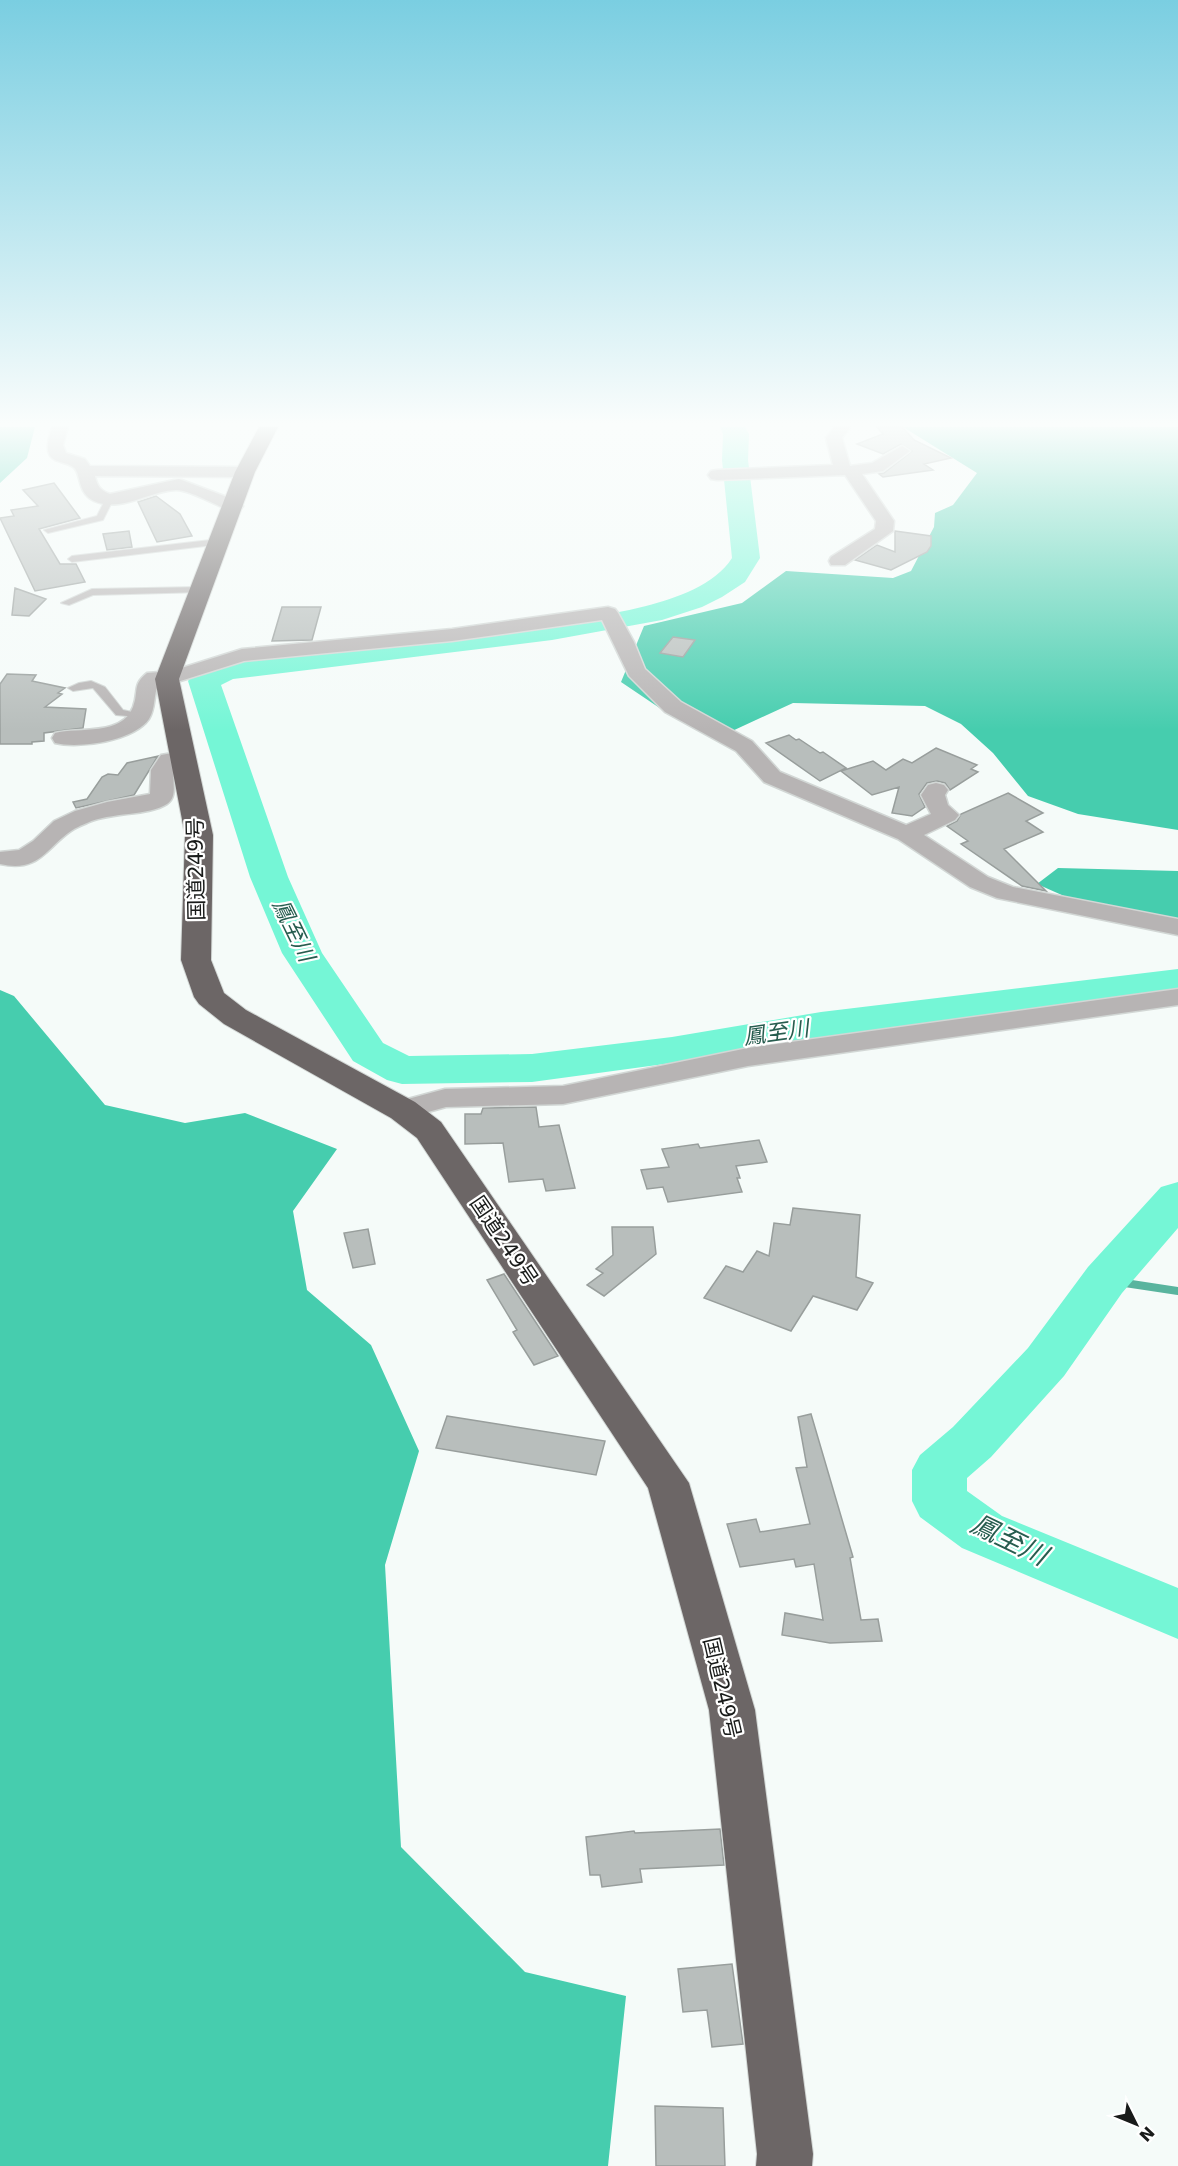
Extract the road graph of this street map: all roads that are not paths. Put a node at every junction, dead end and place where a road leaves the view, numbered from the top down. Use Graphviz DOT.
graph roads {
  1 [pos="56,528"];
  2 [pos="225,528"];
  3 [pos="884,528"];
  4 [pos="48,530"];
  5 [pos="219,542"];
  6 [pos="72,559"];
  7 [pos="838,561"];
  8 [pos="200,590"];
  9 [pos="66,603"];
  10 [pos="167,677"];
  11 [pos="73,688"];
  12 [pos="144,708"];
  13 [pos="63,738"];
  14 [pos="184,758"];
  15 [pos="936,790"];
  16 [pos="906,834"];
  17 [pos="6,858"];
  18 [pos="1178,927"];
  19 [pos="1178,997"];
  20 [pos="404,1110"];
  21 [pos="784,2166"];
  1 -- 4 [label="lane"];
  2 -- 5 [label="highway"];
  3 -- 7 [label="street"];
  5 -- 6 [label="lane"];
  5 -- 8 [label="highway"];
  8 -- 9 [label="lane"];
  8 -- 10 [label="highway"];
  10 -- 12 [label="street"];
  10 -- 14 [label="highway, 国道249号"];
  10 -- 16 [label="street"];
  11 -- 12 [label="lane"];
  12 -- 13 [label="street"];
  14 -- 17 [label="street"];
  14 -- 20 [label="highway, 国道249号"];
  15 -- 16 [label="street"];
  16 -- 18 [label="street"];
  19 -- 20 [label="street"];
  20 -- 21 [label="highway, 国道249号"];
}
